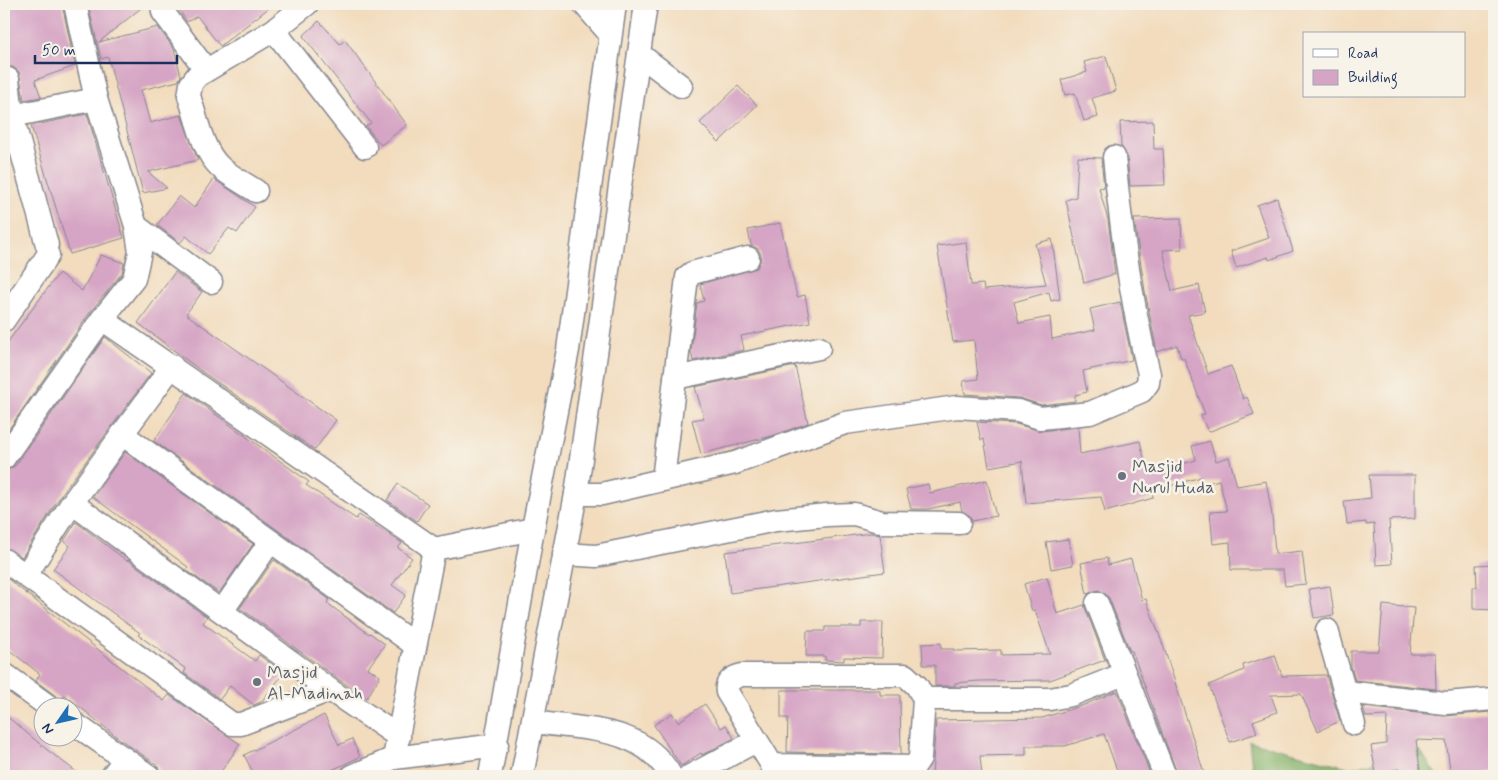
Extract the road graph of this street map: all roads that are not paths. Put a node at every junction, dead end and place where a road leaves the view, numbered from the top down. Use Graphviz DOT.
graph roads {
  1 [pos="75,4"];
  2 [pos="162,4"];
  3 [pos="307,4"];
  4 [pos="584,4"];
  5 [pos="614,4"];
  6 [pos="646,4"];
  7 [pos="274,30"];
  8 [pos="610,34"];
  9 [pos="639,54"];
  10 [pos="206,70"];
  11 [pos="8,79"];
  12 [pos="681,86"];
  13 [pos="96,99"];
  14 [pos="8,121"];
  15 [pos="365,147"];
  16 [pos="1114,157"];
  17 [pos="256,191"];
  18 [pos="136,226"];
  19 [pos="748,258"];
  20 [pos="211,282"];
  21 [pos="102,319"];
  22 [pos="4,320"];
  23 [pos="819,348"];
  24 [pos="568,350"];
  25 [pos="597,356"];
  26 [pos="172,366"];
  27 [pos="675,378"];
  28 [pos="122,434"];
  29 [pos="4,458"];
  30 [pos="663,480"];
  31 [pos="576,494"];
  32 [pos="72,503"];
  33 [pos="959,524"];
  34 [pos="533,528"];
  35 [pos="270,542"];
  36 [pos="434,550"];
  37 [pos="564,554"];
  38 [pos="4,560"];
  39 [pos="26,575"];
  40 [pos="1097,603"];
  41 [pos="222,611"];
  42 [pos="1327,630"];
  43 [pos="415,645"];
  44 [pos="4,674"];
  45 [pos="1124,674"];
  46 [pos="330,690"];
  47 [pos="1345,692"];
  48 [pos="37,698"];
  49 [pos="1494,699"];
  50 [pos="924,700"];
  51 [pos="533,722"];
  52 [pos="1354,724"];
  53 [pos="82,732"];
  54 [pos="756,741"];
  55 [pos="496,745"];
  56 [pos="397,748"];
  57 [pos="118,768"];
  58 [pos="773,771"];
  59 [pos="149,776"];
  60 [pos="352,776"];
  61 [pos="490,776"];
  62 [pos="522,776"];
  63 [pos="671,776"];
  64 [pos="690,776"];
  65 [pos="1165,776"];
  1 -- 13 [label="street"];
  2 -- 10 [label="street"];
  3 -- 7 [label="street"];
  4 -- 8 [label="street"];
  5 -- 8 [label="street"];
  6 -- 9 [label="street"];
  7 -- 10 [label="street"];
  7 -- 15 [label="street"];
  8 -- 24 [label="street"];
  9 -- 12 [label="street"];
  9 -- 25 [label="street"];
  10 -- 17 [label="street"];
  11 -- 14 [label="street"];
  13 -- 14 [label="street"];
  13 -- 18 [label="street"];
  14 -- 22 [label="street"];
  16 -- 30 [label="street"];
  18 -- 20 [label="street"];
  18 -- 21 [label="street"];
  19 -- 27 [label="street"];
  21 -- 26 [label="street"];
  21 -- 29 [label="street"];
  23 -- 27 [label="street"];
  24 -- 25 [label="street"];
  24 -- 34 [label="street"];
  25 -- 31 [label="street"];
  26 -- 28 [label="street"];
  26 -- 36 [label="street"];
  27 -- 30 [label="street"];
  28 -- 32 [label="street"];
  28 -- 35 [label="street"];
  30 -- 31 [label="street"];
  31 -- 37 [label="street"];
  32 -- 39 [label="street"];
  32 -- 41 [label="street"];
  33 -- 37 [label="street"];
  34 -- 36 [label="street"];
  34 -- 55 [label="street"];
  35 -- 41 [label="street"];
  35 -- 43 [label="street"];
  36 -- 43 [label="street"];
  37 -- 51 [label="street"];
  38 -- 39 [label="street"];
  39 -- 46 [label="street"];
  40 -- 45 [label="street"];
  41 -- 46 [label="street"];
  42 -- 47 [label="street"];
  43 -- 56 [label="street"];
  44 -- 48 [label="street"];
  45 -- 50 [label="street"];
  45 -- 65 [label="street"];
  46 -- 56 [label="street"];
  47 -- 49 [label="street"];
  47 -- 52 [label="street"];
  50 -- 54 [label="street"];
  50 -- 58 [label="street"];
  51 -- 62 [label="street"];
  51 -- 63 [label="street"];
  53 -- 57 [label="street"];
  54 -- 58 [label="street"];
  54 -- 64 [label="street"];
  55 -- 56 [label="street"];
  55 -- 61 [label="street"];
  56 -- 60 [label="street"];
  57 -- 59 [label="street"];
}
